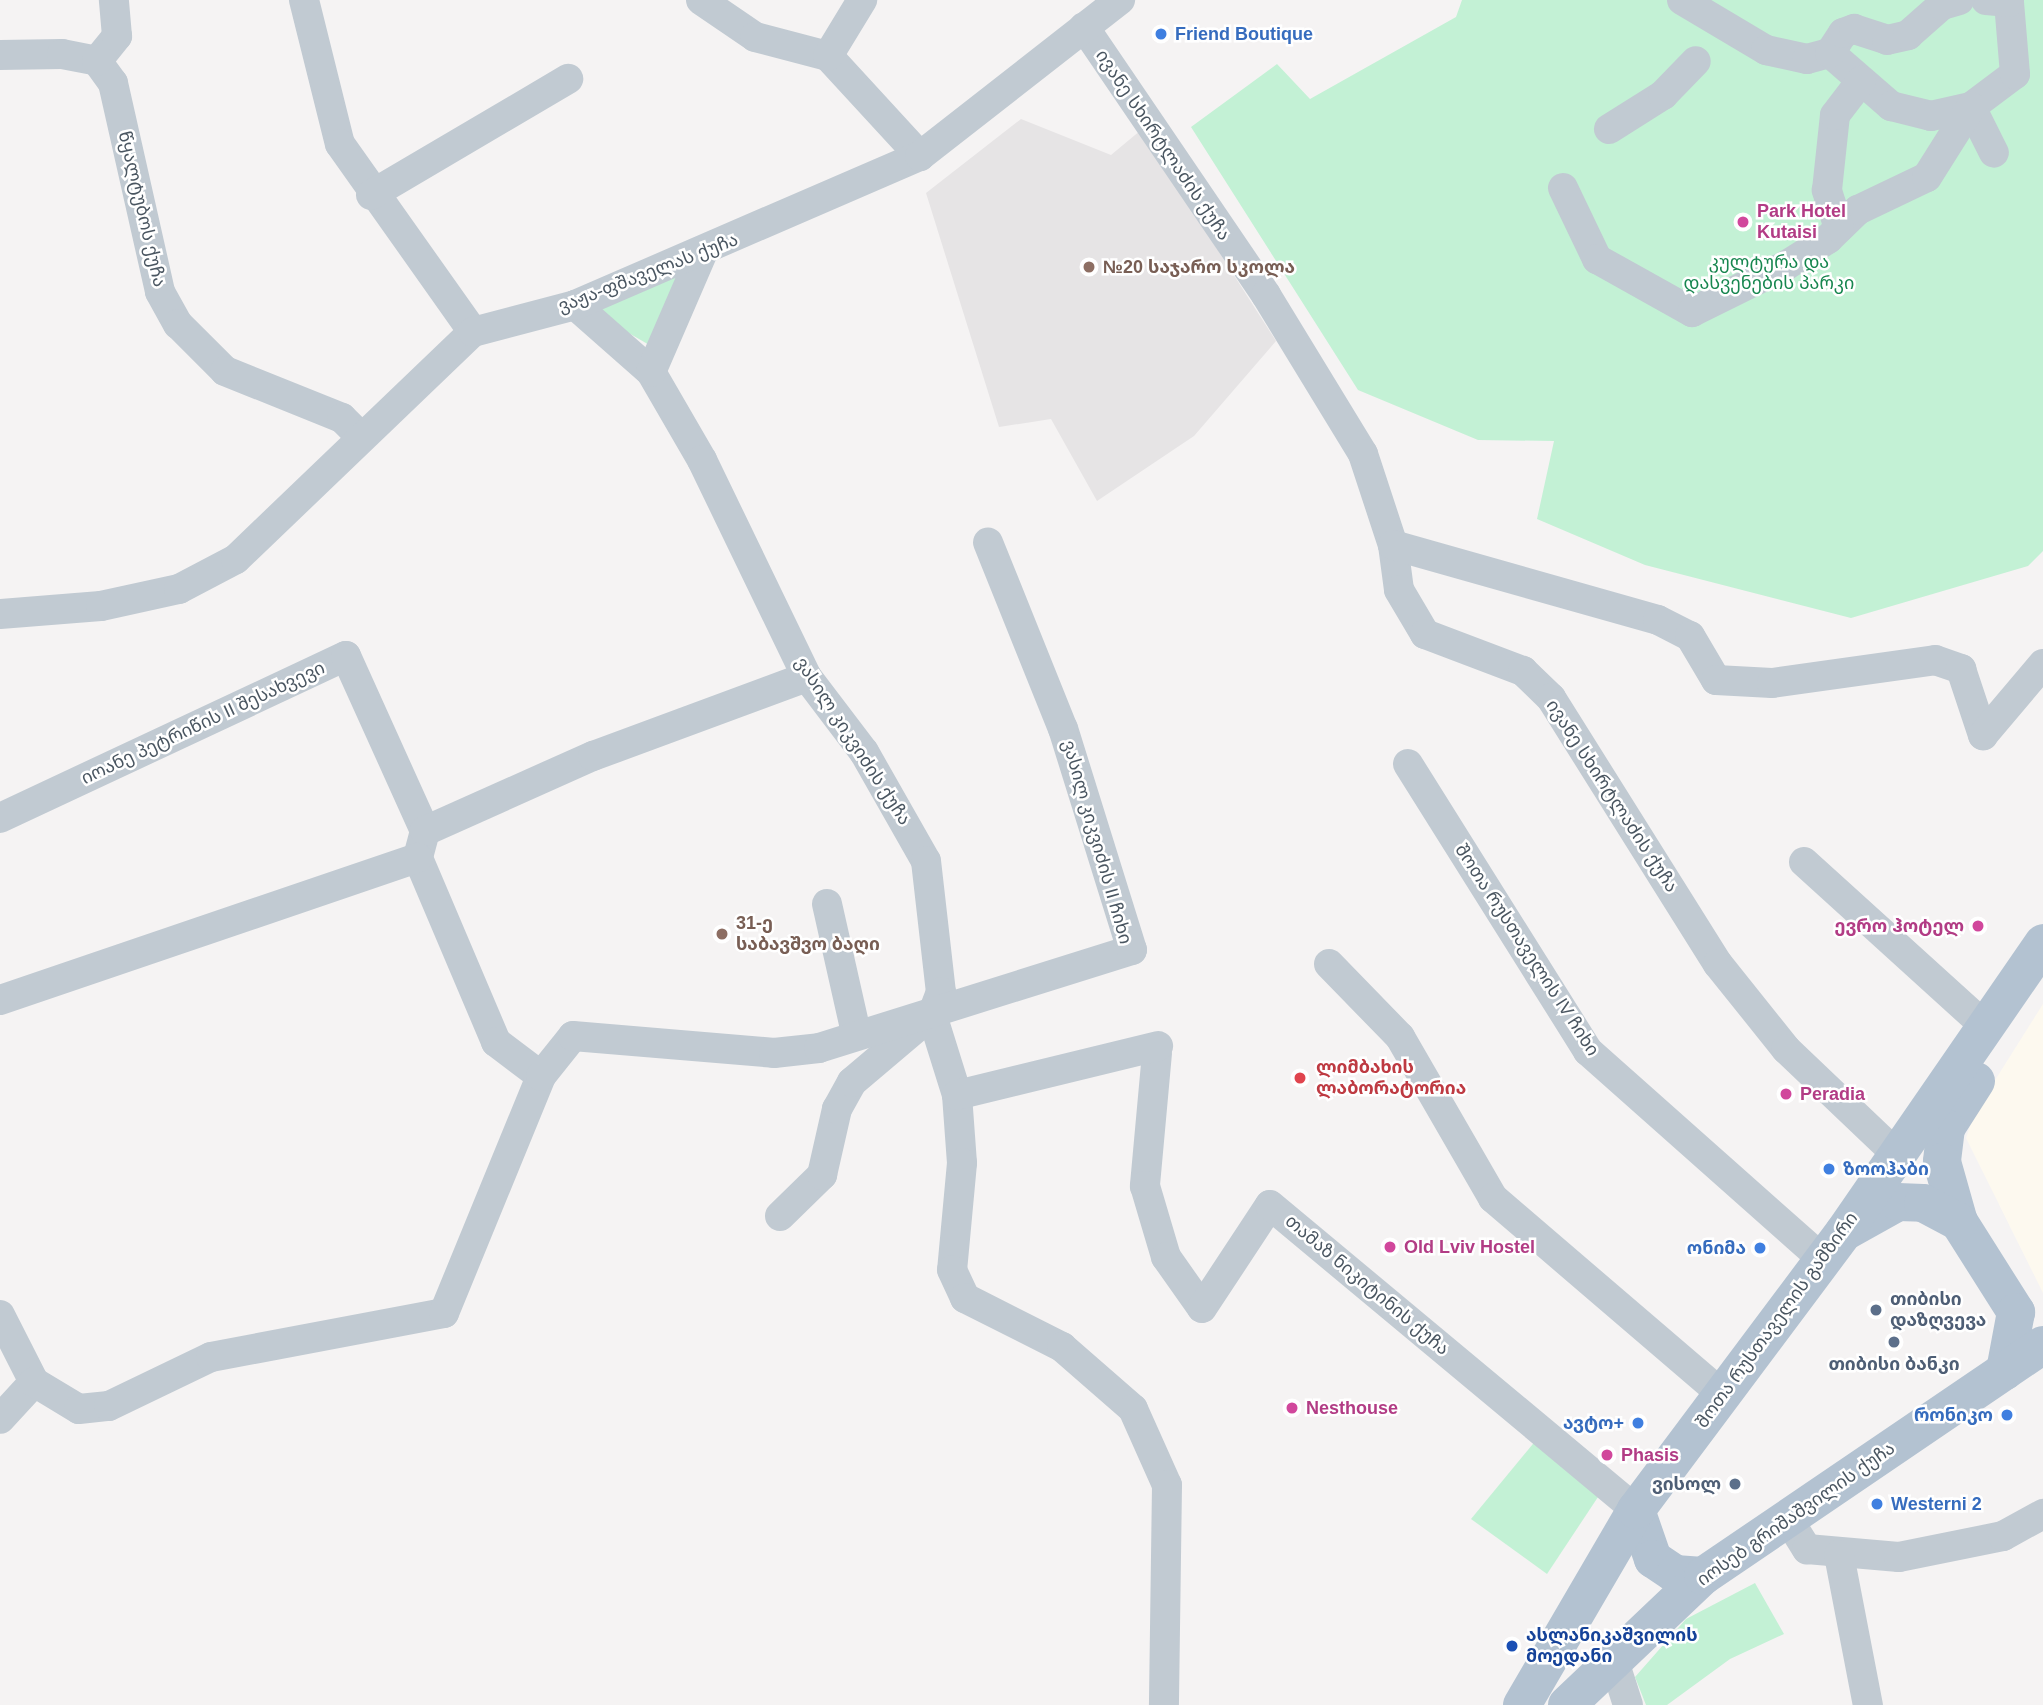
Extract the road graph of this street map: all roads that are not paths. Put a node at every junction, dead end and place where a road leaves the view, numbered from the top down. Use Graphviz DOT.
graph roads {
  1 [pos="114,0"];
  2 [pos="304,0"];
  3 [pos="701,0"];
  4 [pos="862,0"];
  5 [pos="1120,0"];
  6 [pos="1682,0"];
  7 [pos="1959,0"];
  8 [pos="1986,0"];
  9 [pos="1714,7"];
  10 [pos="1084,27"];
  11 [pos="1830,53"];
  12 [pos="0,55"];
  13 [pos="828,56"];
  14 [pos="97,61"];
  15 [pos="1696,61"];
  16 [pos="568,79"];
  17 [pos="1861,81"];
  18 [pos="1971,107"];
  19 [pos="1609,129"];
  20 [pos="1994,153"];
  21 [pos="920,156"];
  22 [pos="1563,188"];
  23 [pos="370,195"];
  24 [pos="1839,228"];
  25 [pos="702,254"];
  26 [pos="575,305"];
  27 [pos="473,332"];
  28 [pos="650,372"];
  29 [pos="359,435"];
  30 [pos="988,541"];
  31 [pos="1393,545"];
  32 [pos="0,614"];
  33 [pos="2043,664"];
  34 [pos="807,677"];
  35 [pos="1408,764"];
  36 [pos="0,818"];
  37 [pos="421,845"];
  38 [pos="1804,862"];
  39 [pos="827,904"];
  40 [pos="2043,943"];
  41 [pos="1329,964"];
  42 [pos="2043,975"];
  43 [pos="0,1000"];
  44 [pos="932,1015"];
  45 [pos="1987,1028"];
  46 [pos="856,1033"];
  47 [pos="541,1076"];
  48 [pos="957,1095"];
  49 [pos="1894,1152"];
  50 [pos="780,1216"];
  51 [pos="1959,1223"];
  52 [pos="1833,1246"];
  53 [pos="2008,1292"];
  54 [pos="0,1315"];
  55 [pos="2043,1315"];
  56 [pos="2043,1345"];
  57 [pos="2005,1371"];
  58 [pos="34,1382"];
  59 [pos="1723,1395"];
  60 [pos="0,1419"];
  61 [pos="1636,1510"];
  62 [pos="2043,1514"];
  63 [pos="1788,1519"];
  64 [pos="1839,1555"];
  65 [pos="1703,1576"];
  66 [pos="1613,1658"];
  67 [pos="1164,1705"];
  68 [pos="1522,1705"];
  69 [pos="1567,1705"];
  70 [pos="1628,1705"];
  71 [pos="1868,1705"];
  1 -- 14 [label="street"];
  2 -- 23 [label="street"];
  3 -- 13 [label="street"];
  4 -- 13 [label="street"];
  5 -- 10 [label="street, ვაჟა-ფშაველას ქუჩა"];
  6 -- 9 [label="street"];
  7 -- 11 [label="street"];
  8 -- 18 [label="street"];
  9 -- 11 [label="street"];
  10 -- 21 [label="street, ვაჟა-ფშაველას ქუჩა"];
  10 -- 31 [label="street, ივანე სხირტლაძის ქუჩა"];
  11 -- 17 [label="street"];
  12 -- 14 [label="street"];
  13 -- 21 [label="street"];
  14 -- 29 [label="street, წყალტუბოს ქუჩა"];
  15 -- 19 [label="street"];
  16 -- 23 [label="street"];
  17 -- 18 [label="street"];
  17 -- 24 [label="street"];
  18 -- 20 [label="street"];
  18 -- 24 [label="street"];
  21 -- 25 [label="street, ვაჟა-ფშაველას ქუჩა"];
  22 -- 24 [label="street"];
  23 -- 27 [label="street"];
  25 -- 26 [label="street, ვაჟა-ფშაველას ქუჩა"];
  25 -- 28 [label="street"];
  26 -- 27 [label="street, ვაჟა-ფშაველას ქუჩა"];
  26 -- 28 [label="street, ვასილ კიკვიძის ქუჩა"];
  27 -- 29 [label="street, ვაჟა-ფშაველას ქუჩა"];
  28 -- 34 [label="street, ვასილ კიკვიძის ქუჩა"];
  29 -- 32 [label="street, ვაჟა-ფშაველას ქუჩა"];
  30 -- 44 [label="street, ვასილ კიკვიძის II ჩიხი"];
  31 -- 33 [label="street"];
  31 -- 49 [label="street, ივანე სხირტლაძის ქუჩა"];
  34 -- 37 [label="street"];
  34 -- 44 [label="street, ვასილ კიკვიძის ქუჩა"];
  35 -- 52 [label="street, შოთა რუსთაველის IV ჩიხი"];
  36 -- 37 [label="street, იოანე პეტრიწის II შესახვევი"];
  37 -- 43 [label="street"];
  37 -- 47 [label="street, იოანე პეტრიწის II შესახვევი"];
  38 -- 45 [label="street"];
  39 -- 46 [label="street"];
  40 -- 45 [label="main road, შოთა რუსთაველის გამზირი"];
  41 -- 59 [label="street"];
  42 -- 51 [label="main road"];
  44 -- 46 [label="street"];
  44 -- 48 [label="street"];
  44 -- 50 [label="street"];
  45 -- 49 [label="main road, შოთა რუსთაველის გამზირი"];
  46 -- 47 [label="street"];
  47 -- 58 [label="street"];
  48 -- 61 [label="street, თამაზ ნიკიტინის ქუჩა"];
  48 -- 67 [label="street"];
  49 -- 52 [label="main road, შოთა რუსთაველის გამზირი"];
  51 -- 52 [label="main road"];
  51 -- 53 [label="main road"];
  52 -- 59 [label="main road, შოთა რუსთაველის გამზირი"];
  53 -- 55 [label="main road"];
  53 -- 57 [label="main road"];
  54 -- 58 [label="street"];
  56 -- 57 [label="main road, იოსებ გრიშაშვილის ქუჩა"];
  57 -- 63 [label="main road, იოსებ გრიშაშვილის ქუჩა"];
  58 -- 60 [label="street"];
  59 -- 61 [label="main road, შოთა რუსთაველის გამზირი"];
  61 -- 65 [label="main road"];
  61 -- 68 [label="main road, შოთა რუსთაველის გამზირი"];
  62 -- 64 [label="street"];
  63 -- 64 [label="street"];
  63 -- 65 [label="main road, იოსებ გრიშაშვილის ქუჩა"];
  64 -- 71 [label="street"];
  65 -- 66 [label="main road, იოსებ გრიშაშვილის ქუჩა"];
  66 -- 69 [label="main road, იოსებ გრიშაშვილის ქუჩა"];
  66 -- 70 [label="street"];
}
